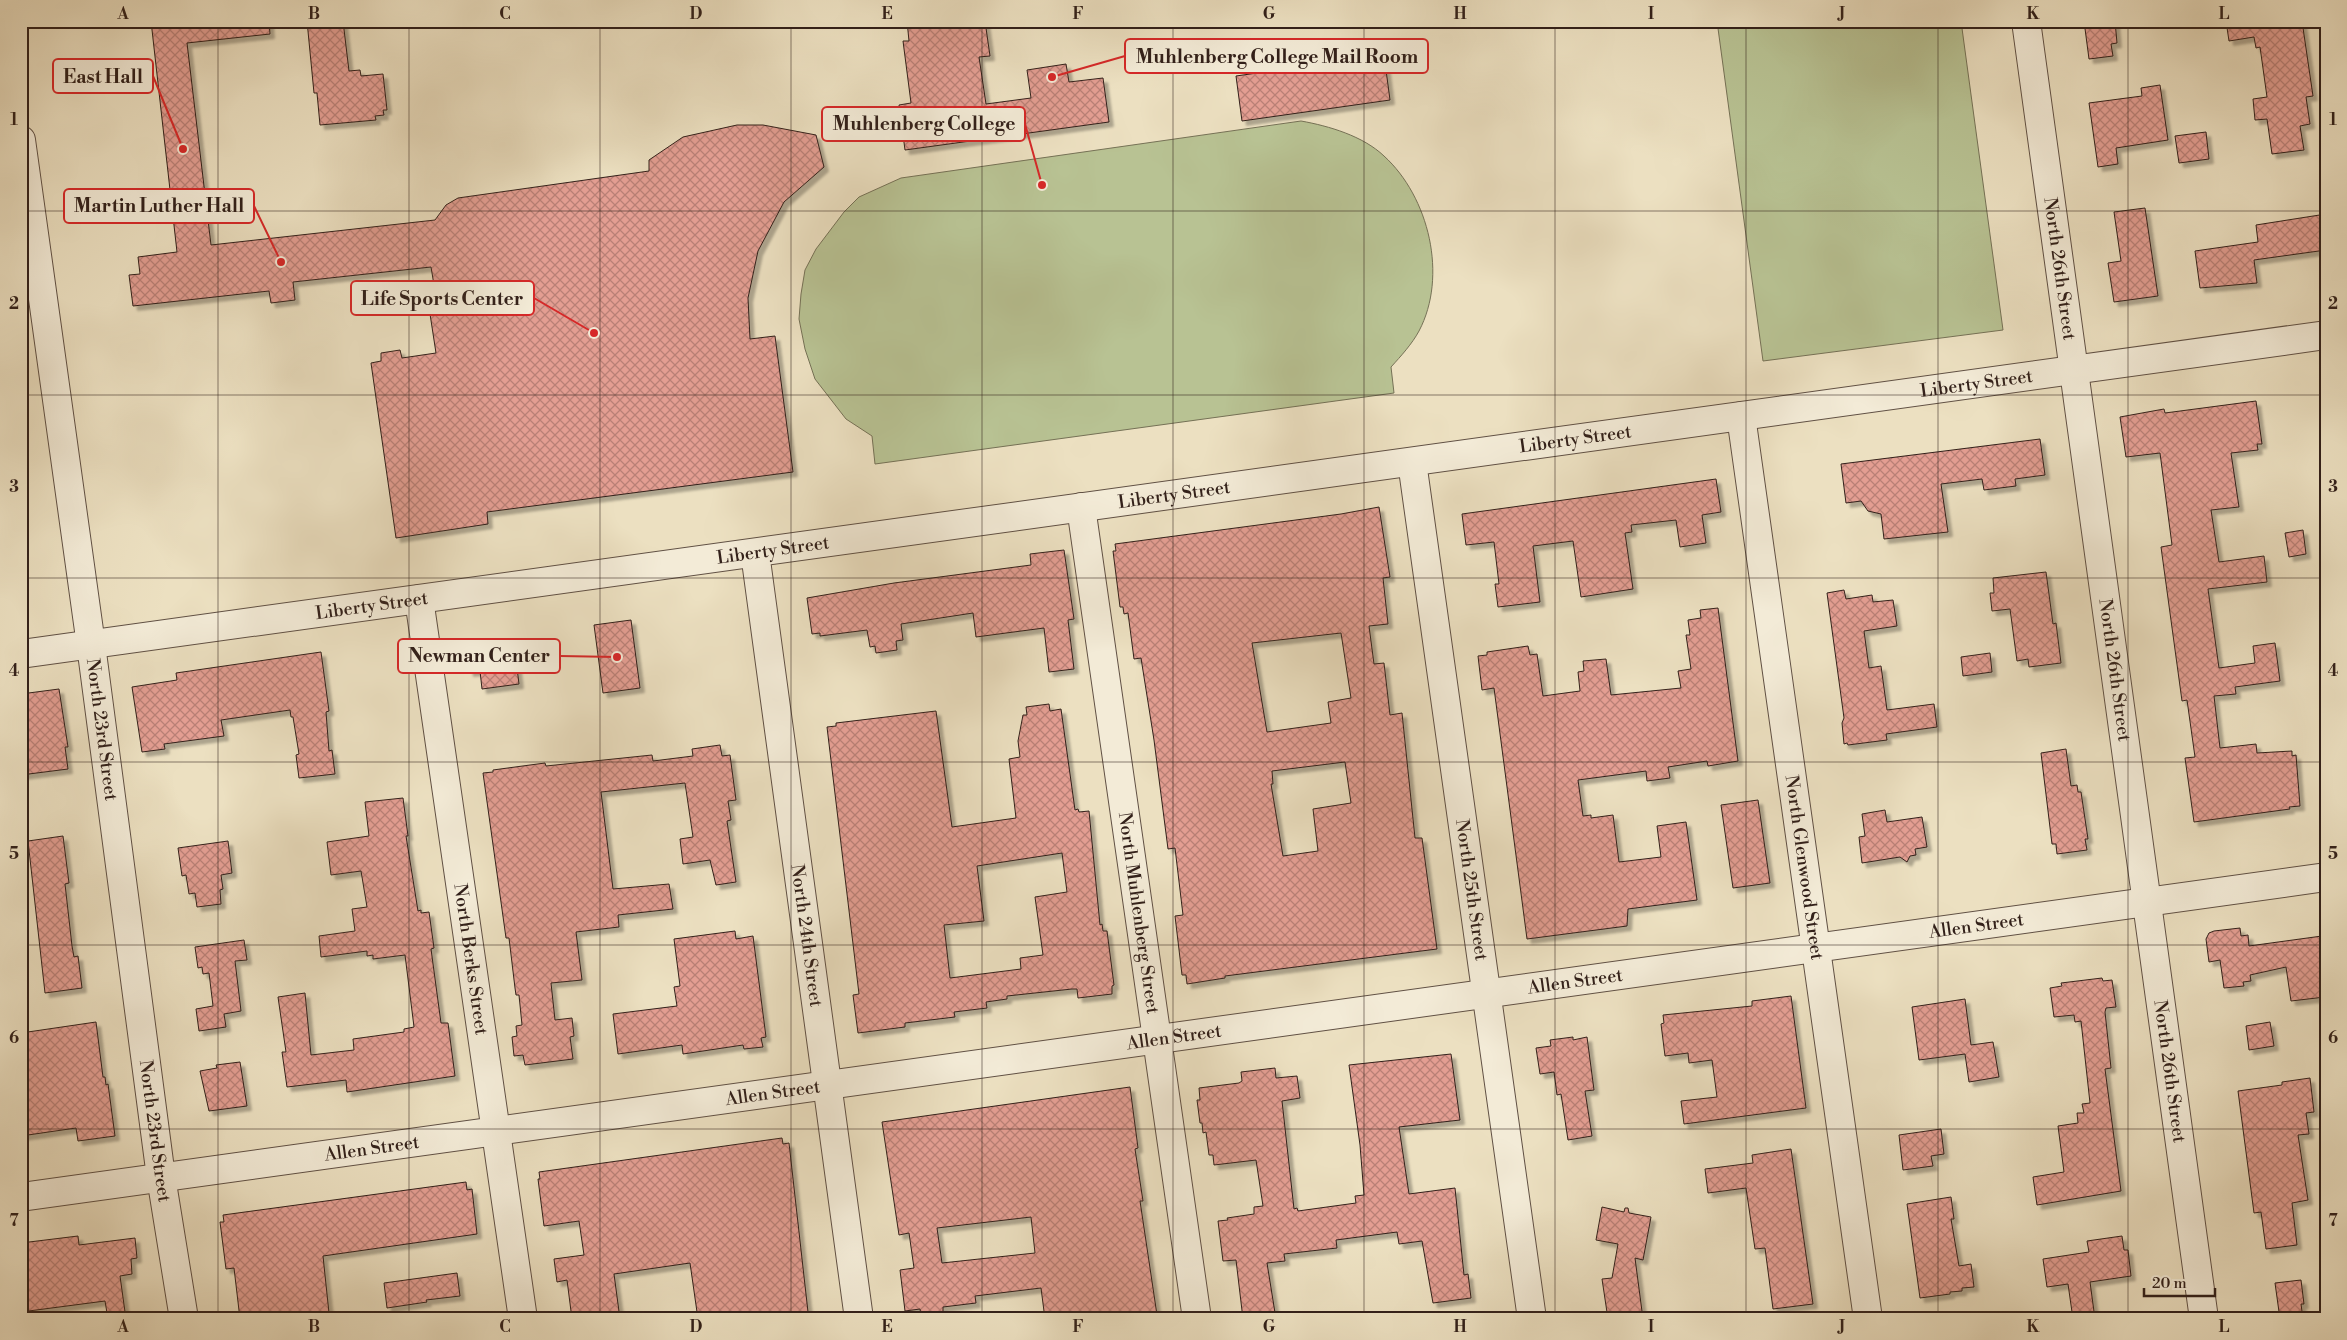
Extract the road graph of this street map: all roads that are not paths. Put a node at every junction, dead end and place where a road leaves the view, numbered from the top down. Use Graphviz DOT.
graph roads {
  1 [pos="2026,21"];
  2 [pos="21,140"];
  3 [pos="2326,334"];
  4 [pos="2074,370"];
  5 [pos="1741,416"];
  6 [pos="1412,462"];
  7 [pos="1081,508"];
  8 [pos="755,552"];
  9 [pos="420,599"];
  10 [pos="91,645"];
  11 [pos="21,654"];
  12 [pos="2326,877"];
  13 [pos="2147,902"];
  14 [pos="1816,948"];
  15 [pos="1487,994"];
  16 [pos="1157,1039"];
  17 [pos="828,1085"];
  18 [pos="496,1131"];
  19 [pos="161,1177"];
  20 [pos="21,1197"];
  21 [pos="184,1319"];
  22 [pos="523,1319"];
  23 [pos="859,1319"];
  24 [pos="1196,1319"];
  25 [pos="1532,1319"];
  26 [pos="1868,1319"];
  27 [pos="2204,1319"];
  1 -- 4 [label="street, North 26th Street"];
  2 -- 10 [label="street, North 23rd Street"];
  3 -- 4 [label="street, Liberty Street"];
  4 -- 5 [label="street, Liberty Street"];
  4 -- 13 [label="street, North 26th Street"];
  5 -- 6 [label="street, Liberty Street"];
  5 -- 14 [label="street, North Glenwood Street"];
  6 -- 7 [label="street, Liberty Street"];
  6 -- 15 [label="street, North 25th Street"];
  7 -- 8 [label="street, Liberty Street"];
  7 -- 16 [label="street, North Muhlenberg Street"];
  8 -- 9 [label="street, Liberty Street"];
  8 -- 17 [label="street, North 24th Street"];
  9 -- 10 [label="street, Liberty Street"];
  9 -- 18 [label="street, North Berks Street"];
  10 -- 11 [label="street, Liberty Street"];
  10 -- 19 [label="street, North 23rd Street"];
  12 -- 13 [label="street, Allen Street"];
  13 -- 14 [label="street, Allen Street"];
  13 -- 27 [label="street, North 26th Street"];
  14 -- 15 [label="street, Allen Street"];
  14 -- 26 [label="street, North Glenwood Street"];
  15 -- 16 [label="street, Allen Street"];
  15 -- 25 [label="street, North 25th Street"];
  16 -- 17 [label="street, Allen Street"];
  16 -- 24 [label="street, North Muhlenberg Street"];
  17 -- 18 [label="street, Allen Street"];
  17 -- 23 [label="street, North 24th Street"];
  18 -- 19 [label="street, Allen Street"];
  18 -- 22 [label="street, North Berks Street"];
  19 -- 20 [label="street, Allen Street"];
  19 -- 21 [label="street, North 23rd Street"];
}
